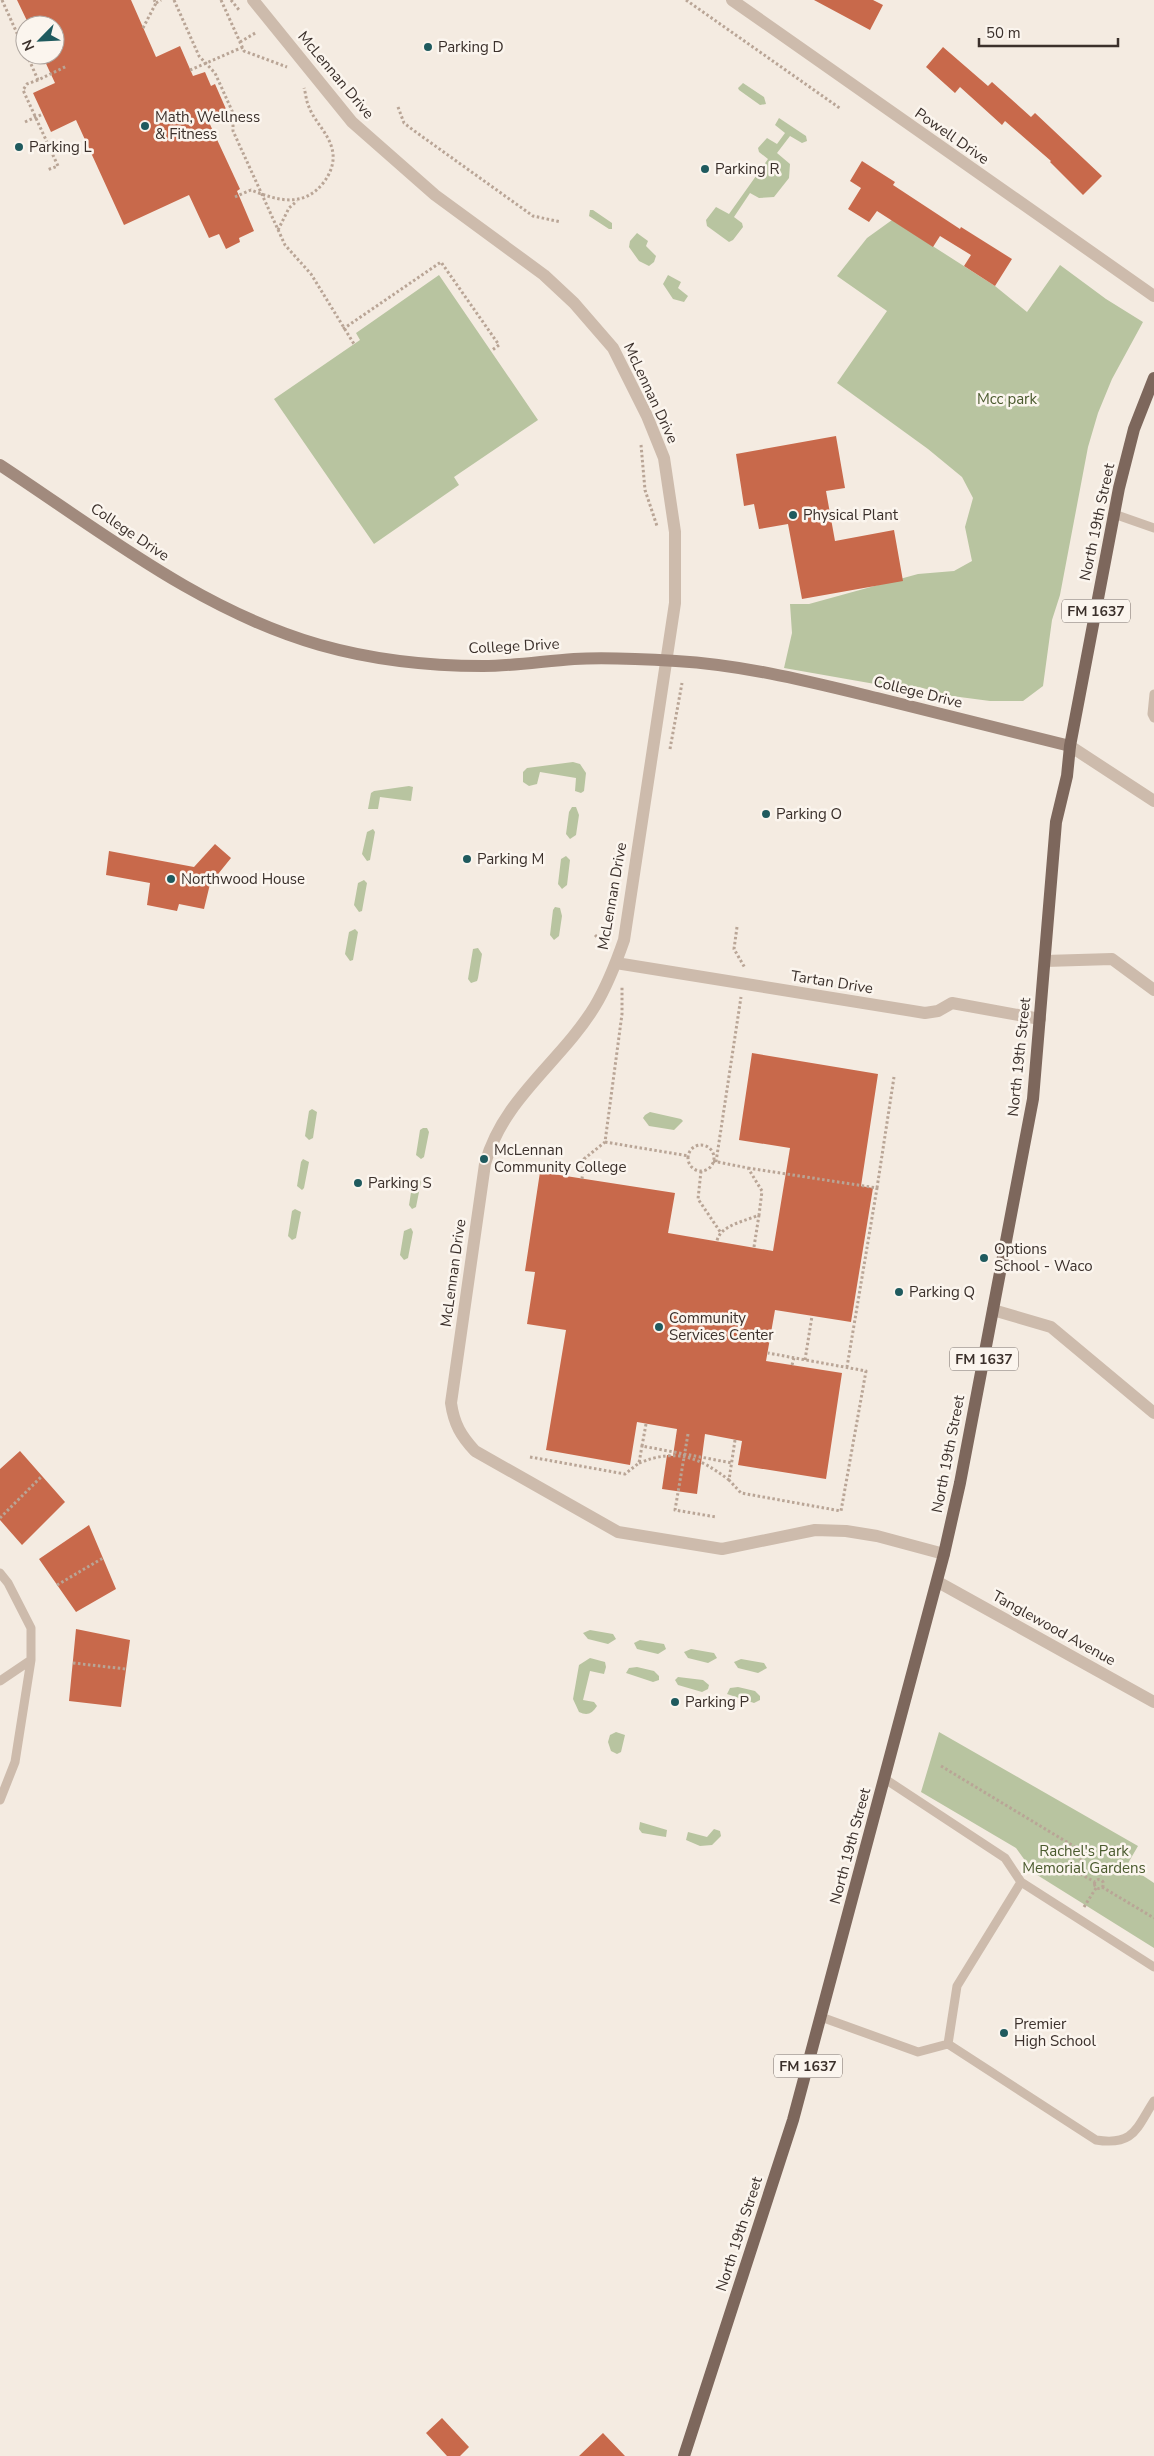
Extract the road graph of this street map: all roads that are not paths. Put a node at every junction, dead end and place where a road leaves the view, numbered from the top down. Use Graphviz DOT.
graph roads {
  1 [pos="253,0"];
  2 [pos="732,0"];
  3 [pos="1154,296"];
  4 [pos="1154,378"];
  5 [pos="0,465"];
  6 [pos="1114,514"];
  7 [pos="1154,528"];
  8 [pos="666,660"];
  9 [pos="1154,694"];
  10 [pos="1154,718"];
  11 [pos="1070,746"];
  12 [pos="1154,801"];
  13 [pos="1045,962"];
  14 [pos="616,963"];
  15 [pos="1154,990"];
  16 [pos="1040,1019"];
  17 [pos="993,1310"];
  18 [pos="1154,1414"];
  19 [pos="944,1554"];
  20 [pos="0,1573"];
  21 [pos="938,1582"];
  22 [pos="31,1660"];
  23 [pos="0,1681"];
  24 [pos="1154,1702"];
  25 [pos="885,1779"];
  26 [pos="0,1800"];
  27 [pos="1021,1882"];
  28 [pos="1154,1968"];
  29 [pos="821,2017"];
  30 [pos="948,2044"];
  31 [pos="1154,2102"];
  32 [pos="684,2456"];
  1 -- 8 [label="street, McLennan Drive"];
  2 -- 3 [label="street, Powell Drive"];
  4 -- 6 [label="main road, North 19th Street / FM 1637"];
  5 -- 8 [label="street, College Drive"];
  6 -- 7 [label="lane"];
  6 -- 11 [label="main road, North 19th Street / FM 1637"];
  8 -- 11 [label="street, College Drive"];
  8 -- 14 [label="street, McLennan Drive"];
  9 -- 10 [label="lane"];
  11 -- 12 [label="street"];
  11 -- 13 [label="main road, North 19th Street / FM 1637"];
  13 -- 15 [label="street"];
  13 -- 16 [label="main road, North 19th Street / FM 1637"];
  14 -- 16 [label="street, Tartan Drive"];
  14 -- 19 [label="street, McLennan Drive"];
  16 -- 17 [label="main road, North 19th Street / FM 1637"];
  17 -- 18 [label="street"];
  17 -- 19 [label="main road, North 19th Street / FM 1637"];
  19 -- 21 [label="main road, North 19th Street / FM 1637"];
  20 -- 22 [label="lane"];
  21 -- 24 [label="street, Tanglewood Avenue"];
  21 -- 25 [label="main road, North 19th Street / FM 1637"];
  22 -- 23 [label="lane"];
  22 -- 26 [label="lane"];
  25 -- 27 [label="lane"];
  25 -- 29 [label="main road, North 19th Street / FM 1637"];
  27 -- 28 [label="lane"];
  27 -- 30 [label="lane"];
  29 -- 30 [label="lane"];
  29 -- 32 [label="main road, North 19th Street / FM 1637"];
  30 -- 31 [label="lane"];
}
